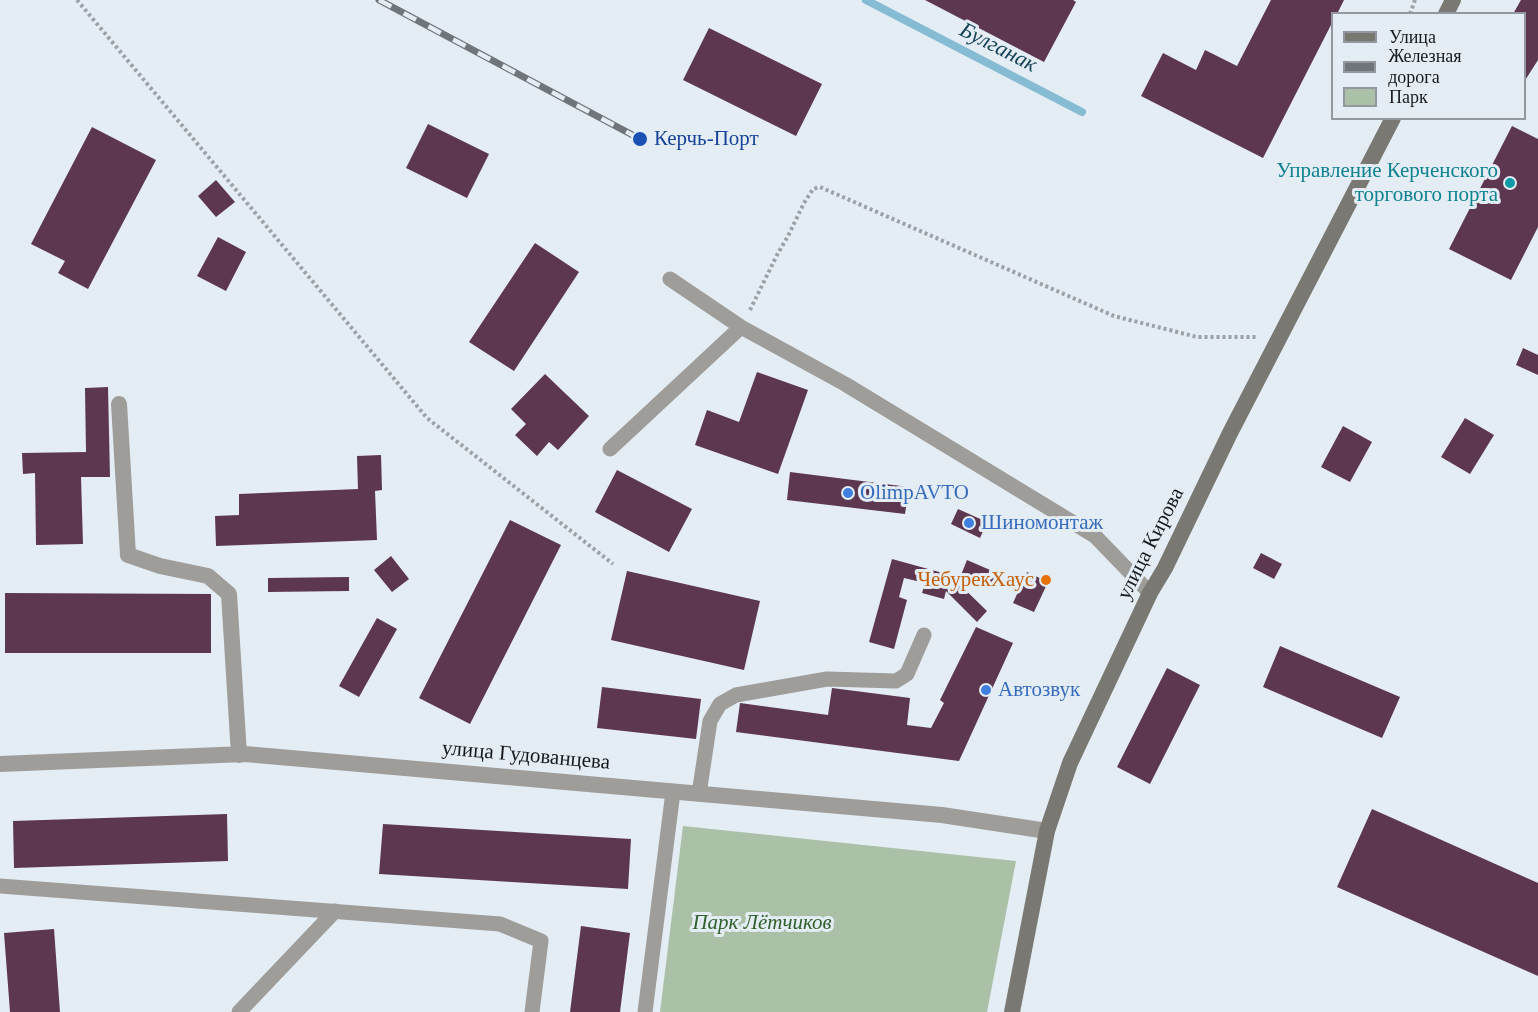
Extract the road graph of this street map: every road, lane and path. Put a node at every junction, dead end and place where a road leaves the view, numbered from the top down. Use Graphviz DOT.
graph roads {
  1 [pos="77,0"];
  2 [pos="1392,120"];
  3 [pos="670,279"];
  4 [pos="741,327"];
  5 [pos="1266,337"];
  6 [pos="119,404"];
  7 [pos="610,449"];
  8 [pos="613,564"];
  9 [pos="1150,593"];
  10 [pos="924,635"];
  11 [pos="239,754"];
  12 [pos="0,764"];
  13 [pos="673,792"];
  14 [pos="699,794"];
  15 [pos="1047,831"];
  16 [pos="0,886"];
  17 [pos="334,911"];
  18 [pos="239,1012"];
  19 [pos="532,1012"];
  20 [pos="645,1012"];
  21 [pos="1011,1012"];
  1 -- 8 [label="path"];
  2 -- 9 [label="main road, улица Кирова"];
  3 -- 4 [label="lane"];
  4 -- 5 [label="path"];
  4 -- 7 [label="lane"];
  4 -- 9 [label="lane"];
  6 -- 11 [label="street"];
  9 -- 15 [label="main road, улица Кирова"];
  10 -- 14 [label="lane"];
  11 -- 12 [label="street, улица Гудованцева"];
  11 -- 13 [label="street, улица Гудованцева"];
  13 -- 14 [label="street, улица Гудованцева"];
  13 -- 20 [label="lane"];
  14 -- 15 [label="street, улица Гудованцева"];
  15 -- 21 [label="main road, улица Кирова"];
  16 -- 17 [label="lane"];
  17 -- 18 [label="lane"];
  17 -- 19 [label="lane"];
}
